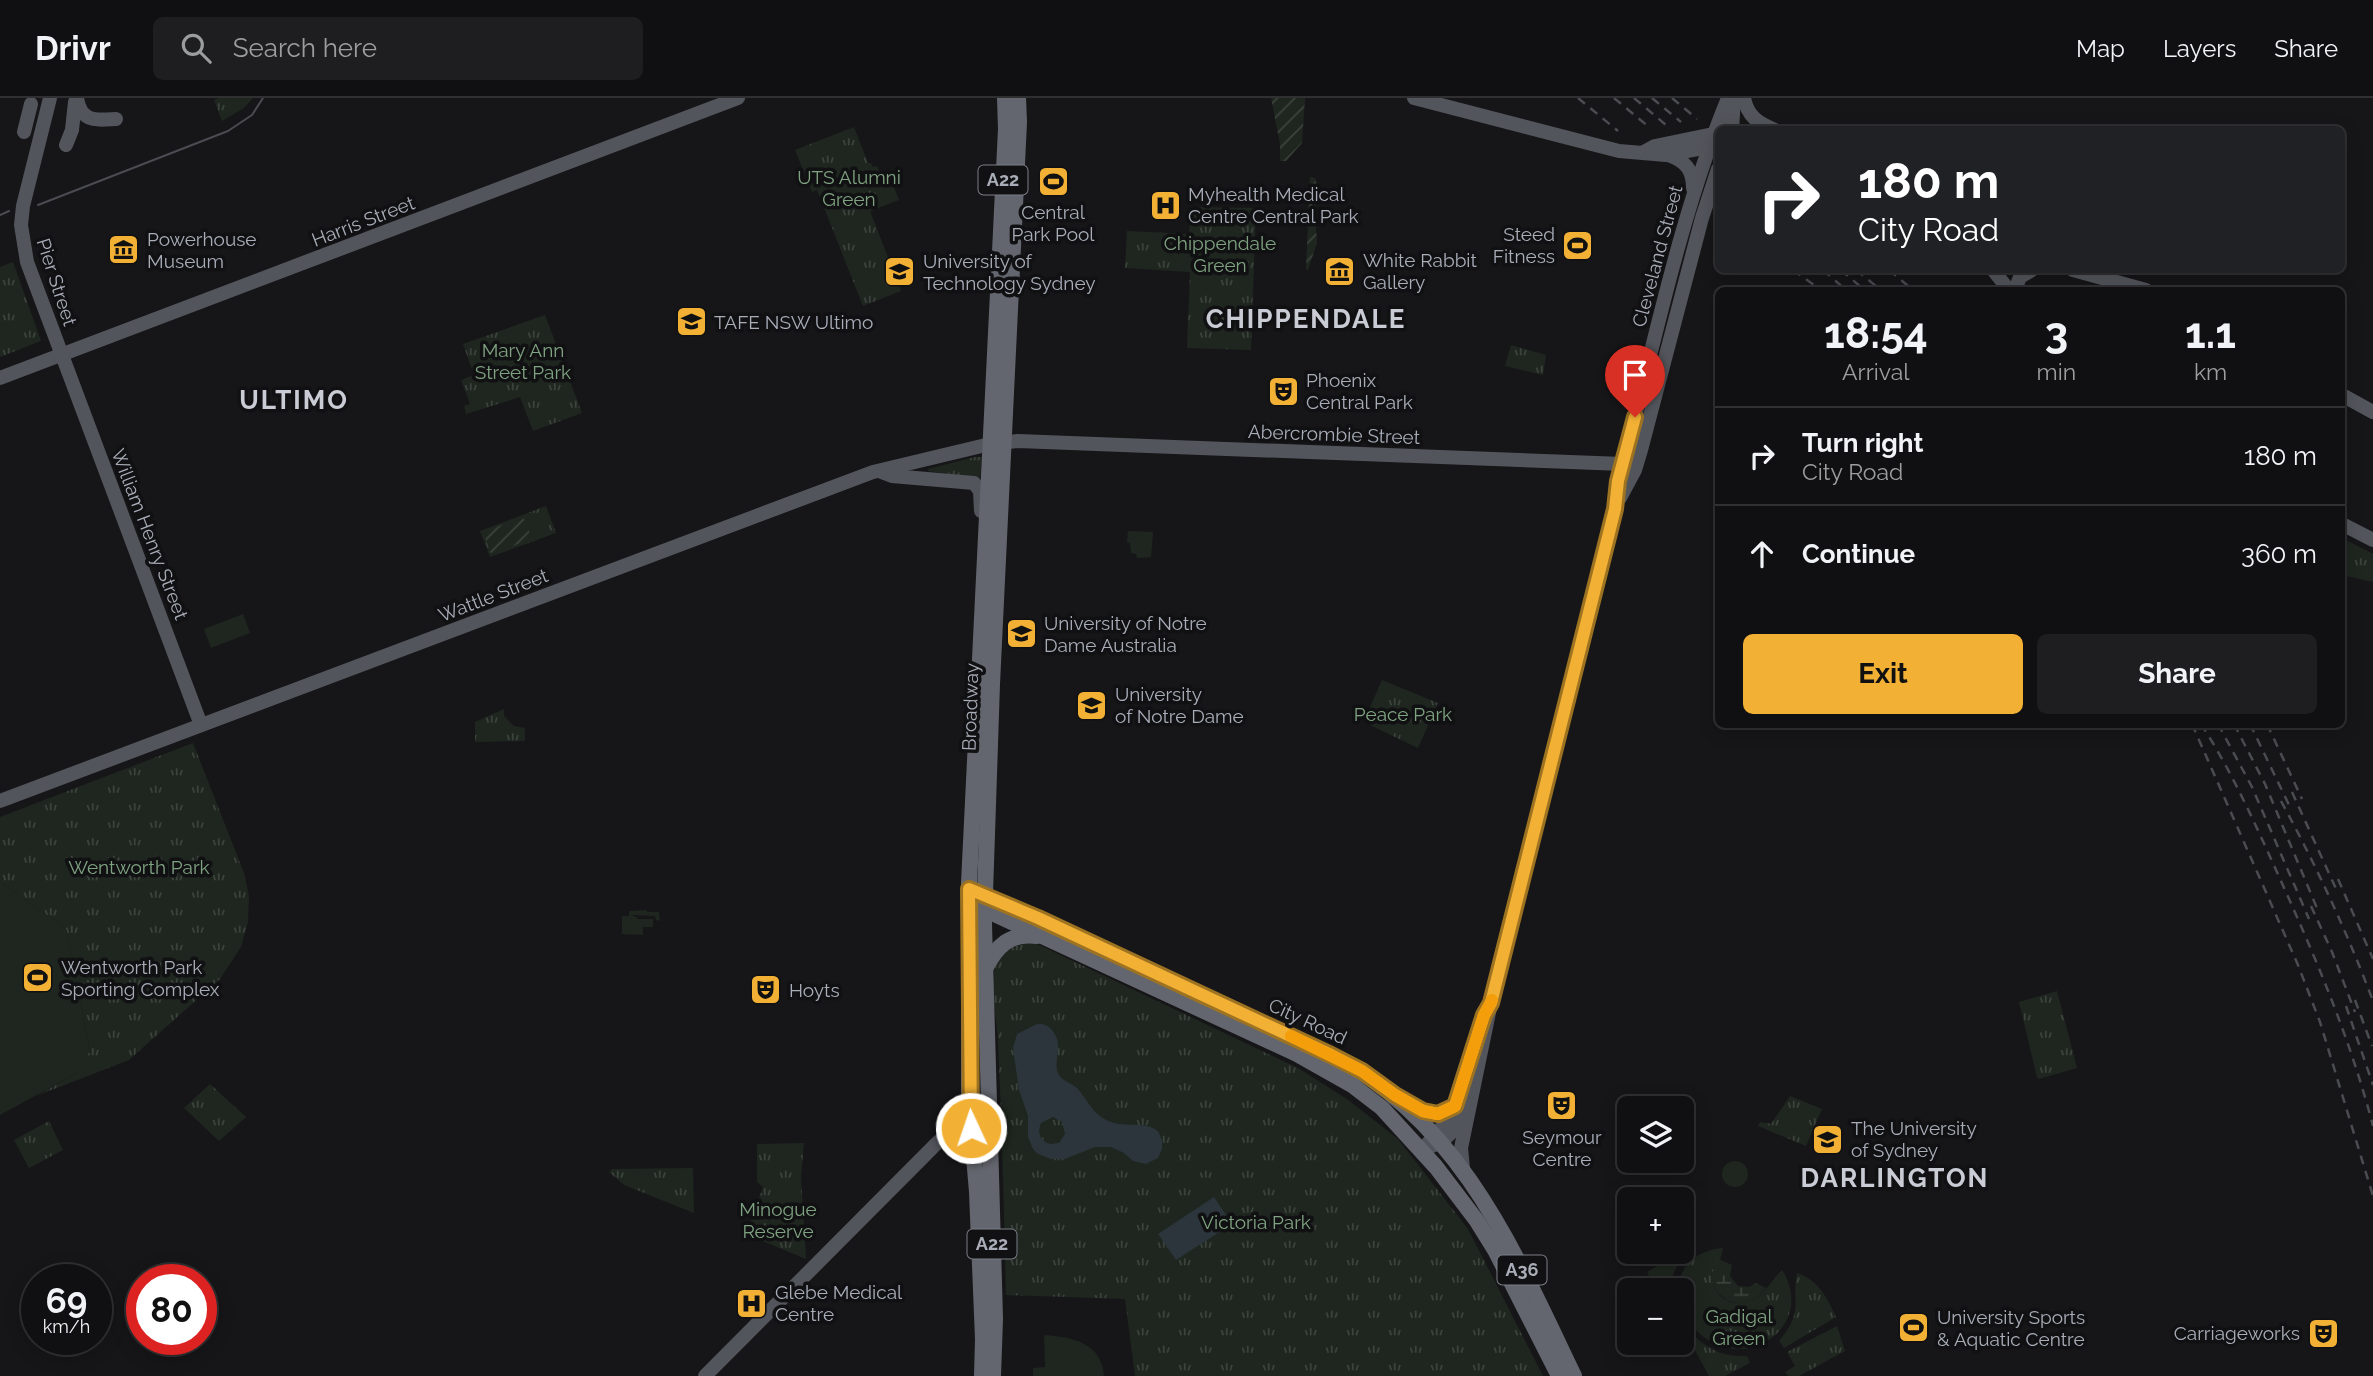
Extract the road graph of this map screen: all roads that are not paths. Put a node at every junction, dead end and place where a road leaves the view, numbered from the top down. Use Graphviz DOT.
graph roads {
  1 [pos="50,98"];
  2 [pos="76,98"];
  3 [pos="1005,98"];
  4 [pos="1018,98"];
  5 [pos="1414,98"];
  6 [pos="1728,98"];
  7 [pos="1734,98"];
  8 [pos="1744,98"];
  9 [pos="737,99"];
  10 [pos="32,104"];
  11 [pos="116,119"];
  12 [pos="1719,126"];
  13 [pos="1732,126"];
  14 [pos="1765,126"];
  15 [pos="24,132"];
  16 [pos="1714,140"];
  17 [pos="66,145"];
  18 [pos="1643,152"];
  19 [pos="1666,155"];
  20 [pos="1715,179"];
  21 [pos="1692,193"];
  22 [pos="1995,273"];
  23 [pos="2027,273"];
  24 [pos="2084,273"];
  25 [pos="2007,287"];
  26 [pos="2016,287"];
  27 [pos="2135,287"];
  28 [pos="62,355"];
  29 [pos="0,378"];
  30 [pos="2345,397"];
  31 [pos="2373,412"];
  32 [pos="1646,432"];
  33 [pos="997,443"];
  34 [pos="1623,464"];
  35 [pos="878,471"];
  36 [pos="1615,509"];
  37 [pos="2345,526"];
  38 [pos="2373,540"];
  39 [pos="985,554"];
  40 [pos="201,725"];
  41 [pos="0,801"];
  42 [pos="981,899"];
  43 [pos="1047,937"];
  44 [pos="984,970"];
  45 [pos="1491,1003"];
  46 [pos="1473,1087"];
  47 [pos="1395,1095"];
  48 [pos="1455,1106"];
  49 [pos="971,1128"];
  50 [pos="988,1128"];
  51 [pos="1438,1138"];
  52 [pos="1421,1151"];
  53 [pos="1463,1168"];
  54 [pos="988,1317"];
  55 [pos="705,1376"];
  56 [pos="982,1376"];
  57 [pos="993,1376"];
  58 [pos="1559,1376"];
  59 [pos="1574,1376"];
  1 -- 28 [label="main road, Pier Street"];
  2 -- 11 [label="main road"];
  2 -- 17 [label="main road"];
  3 -- 33 [label="highway, Broadway / A22"];
  4 -- 33 [label="highway, Broadway / A22"];
  5 -- 18 [label="main road"];
  6 -- 12 [label="main road, Cleveland Street"];
  7 -- 13 [label="main road"];
  8 -- 14 [label="main road"];
  9 -- 28 [label="main road, Harris Street"];
  10 -- 15 [label="main road"];
  16 -- 18 [label="main road"];
  16 -- 19 [label="main road"];
  16 -- 21 [label="main road, Cleveland Street"];
  18 -- 19 [label="main road"];
  19 -- 21 [label="main road"];
  20 -- 32 [label="main road, Cleveland Street"];
  21 -- 34 [label="main road, Cleveland Street"];
  22 -- 25 [label="main road"];
  23 -- 26 [label="main road"];
  24 -- 27 [label="main road"];
  28 -- 29 [label="main road, Harris Street"];
  28 -- 40 [label="main road, William Henry Street"];
  30 -- 31 [label="main road"];
  32 -- 34 [label="main road"];
  32 -- 36 [label="main road, Cleveland Street"];
  33 -- 34 [label="main road, Abercrombie Street"];
  33 -- 35 [label="main road, Wattle Street"];
  33 -- 39 [label="highway, Broadway / A22"];
  33 -- 42 [label="highway, Broadway / A22"];
  34 -- 36 [label="main road, Cleveland Street"];
  35 -- 39 [label="main road"];
  35 -- 40 [label="main road, Wattle Street"];
  36 -- 45 [label="main road, Cleveland Street"];
  37 -- 38 [label="main road"];
  39 -- 42 [label="highway, Broadway / A22"];
  40 -- 41 [label="main road, Wattle Street"];
  42 -- 43 [label="highway, City Road / A36"];
  42 -- 44 [label="highway, Broadway / A22"];
  42 -- 47 [label="highway, City Road / A36"];
  42 -- 49 [label="highway, Broadway / A22"];
  43 -- 44 [label="highway"];
  43 -- 52 [label="highway, City Road / A36"];
  44 -- 50 [label="highway, Broadway / A22"];
  45 -- 46 [label="main road, Cleveland Street"];
  45 -- 48 [label="main road, Cleveland Street"];
  46 -- 51 [label="main road, Cleveland Street"];
  46 -- 53 [label="main road, Cleveland Street"];
  47 -- 48 [label="main road"];
  47 -- 51 [label="highway, City Road / A36"];
  48 -- 51 [label="main road, Cleveland Street"];
  49 -- 50 [label="main road"];
  49 -- 54 [label="highway, Broadway / A22"];
  49 -- 55 [label="main road"];
  50 -- 54 [label="highway, Broadway / A22"];
  51 -- 52 [label="main road, Cleveland Street"];
  51 -- 53 [label="highway, City Road / A36"];
  52 -- 58 [label="highway, City Road / A36"];
  53 -- 59 [label="highway, City Road / A36"];
  54 -- 56 [label="highway, A22"];
  54 -- 57 [label="highway, A22"];
}
